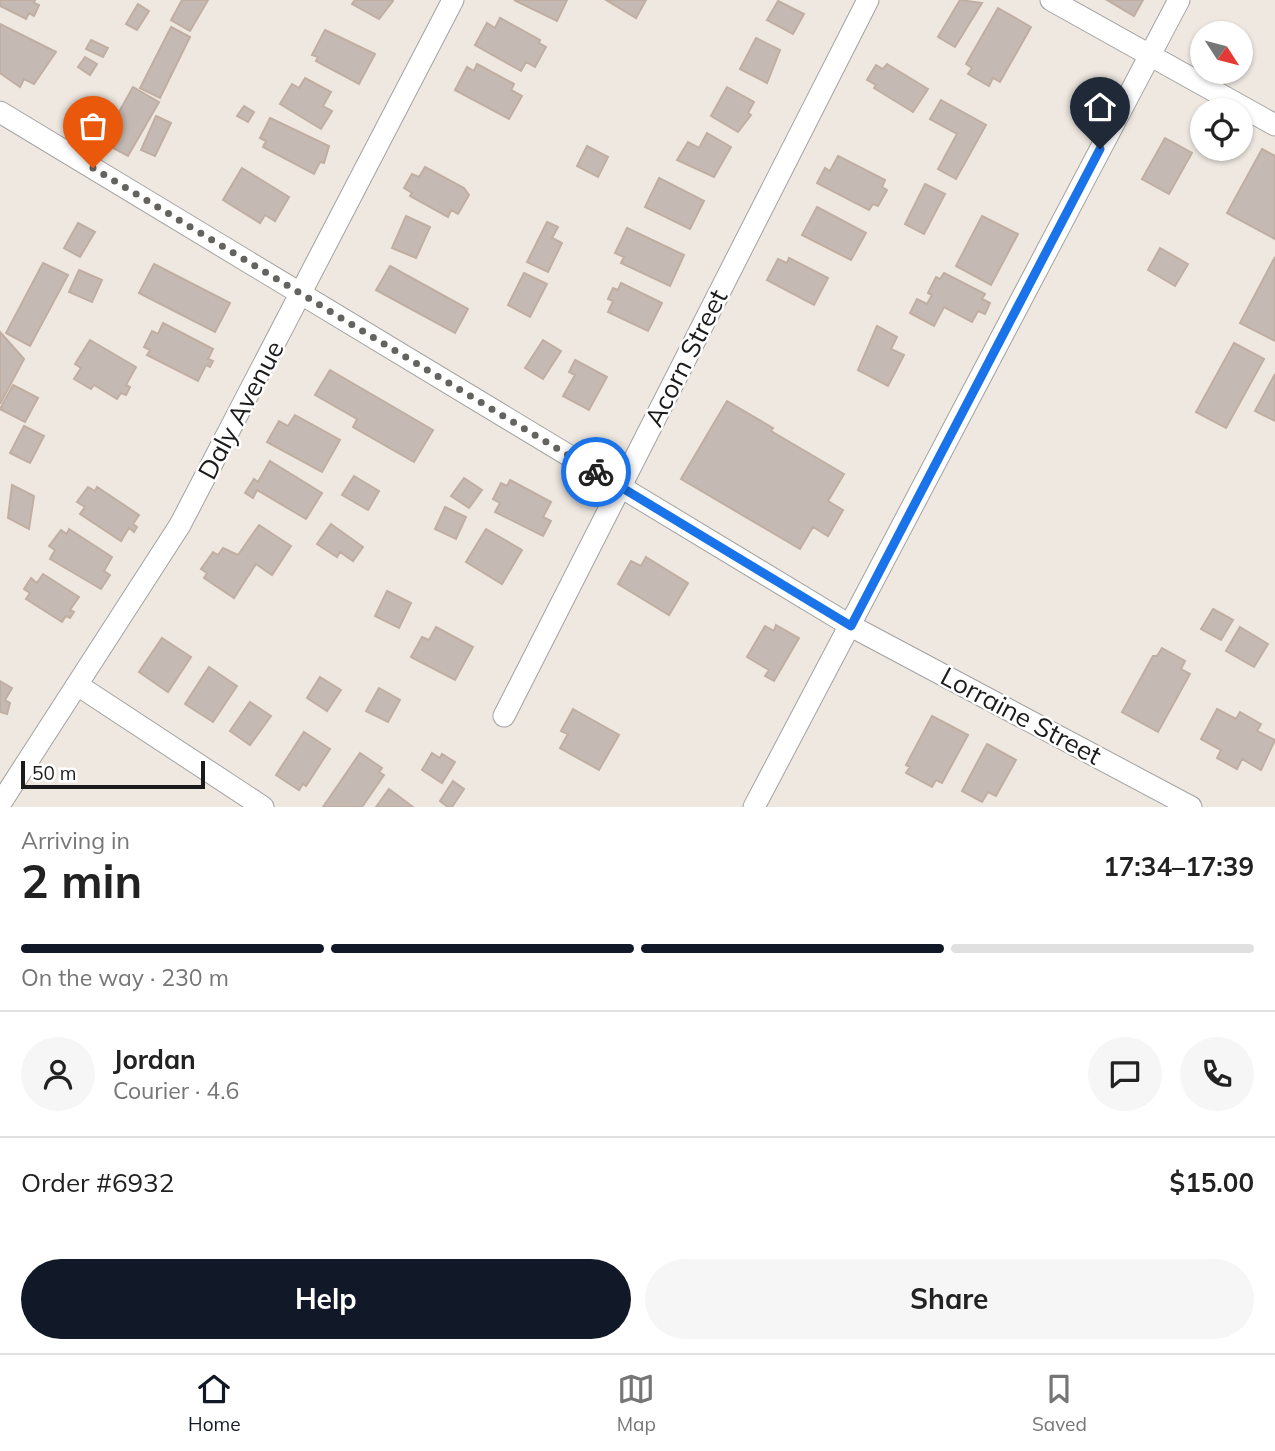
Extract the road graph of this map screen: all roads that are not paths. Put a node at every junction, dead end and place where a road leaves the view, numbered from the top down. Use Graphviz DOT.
graph roads {
  1 [pos="453,0"];
  2 [pos="868,0"];
  3 [pos="1051,0"];
  4 [pos="1179,0"];
  5 [pos="1150,55"];
  6 [pos="0,112"];
  7 [pos="1275,125"];
  8 [pos="302,295"];
  9 [pos="621,486"];
  10 [pos="851,626"];
  11 [pos="79,686"];
  12 [pos="503,716"];
  13 [pos="0,804"];
  14 [pos="263,807"];
  15 [pos="754,807"];
  16 [pos="1191,807"];
  1 -- 8 [label="street, Daly Avenue"];
  2 -- 9 [label="street, Acorn Street"];
  3 -- 5 [label="street"];
  4 -- 5 [label="street"];
  5 -- 7 [label="street"];
  5 -- 10 [label="street"];
  6 -- 8 [label="street, Lorraine Street"];
  8 -- 9 [label="street, Lorraine Street"];
  8 -- 11 [label="street, Daly Avenue"];
  9 -- 10 [label="street, Lorraine Street"];
  9 -- 12 [label="street, Acorn Street"];
  10 -- 15 [label="street"];
  10 -- 16 [label="street, Lorraine Street"];
  11 -- 13 [label="street, Daly Avenue"];
  11 -- 14 [label="street"];
}
